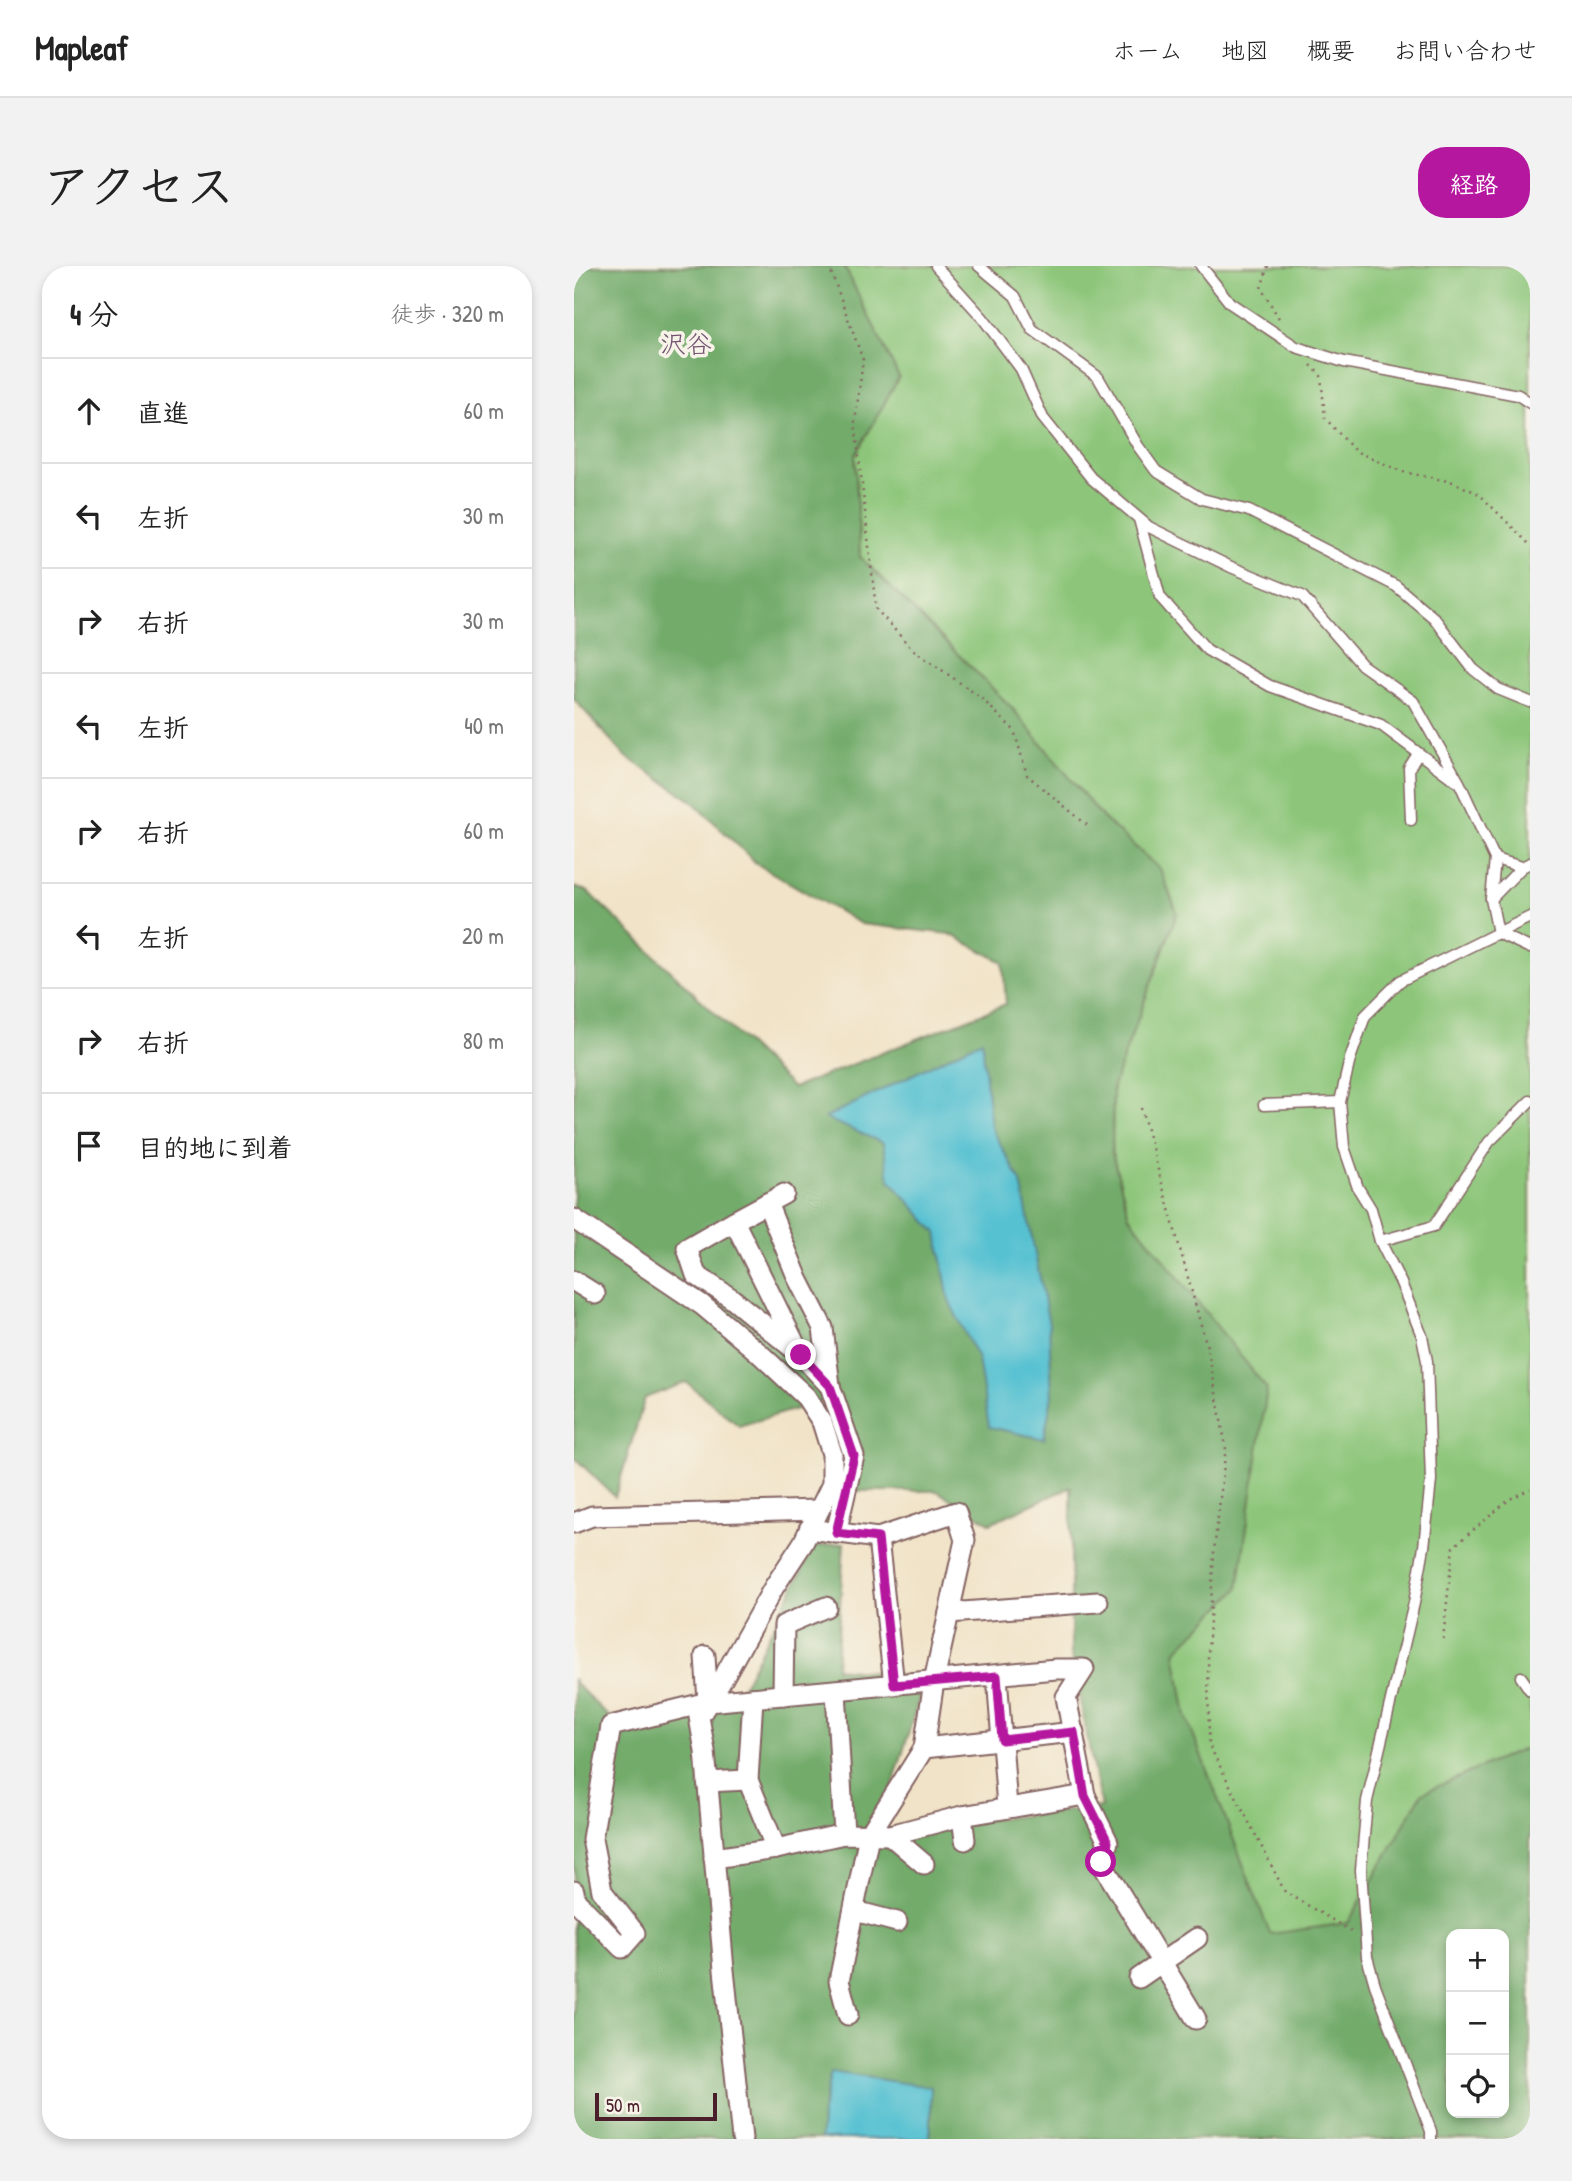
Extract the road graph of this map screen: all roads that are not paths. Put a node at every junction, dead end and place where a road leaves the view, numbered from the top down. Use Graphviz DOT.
graph roads {
  1 [pos="936,266"];
  2 [pos="979,266"];
  3 [pos="1201,266"];
  4 [pos="1530,403"];
  5 [pos="1139,518"];
  6 [pos="1530,702"];
  7 [pos="1418,754"];
  8 [pos="1460,784"];
  9 [pos="1411,821"];
  10 [pos="1495,859"];
  11 [pos="1526,865"];
  12 [pos="1491,899"];
  13 [pos="1530,916"];
  14 [pos="1498,933"];
  15 [pos="1530,948"];
  16 [pos="1530,1101"];
  17 [pos="1340,1102"];
  18 [pos="1264,1105"];
  19 [pos="574,1219"];
  20 [pos="734,1222"];
  21 [pos="1380,1241"];
  22 [pos="574,1282"];
  23 [pos="764,1284"];
  24 [pos="594,1294"];
  25 [pos="731,1298"];
  26 [pos="801,1355"];
  27 [pos="830,1386"];
  28 [pos="818,1510"];
  29 [pos="574,1522"];
  30 [pos="809,1529"];
  31 [pos="836,1533"];
  32 [pos="878,1538"];
  33 [pos="1098,1602"];
  34 [pos="826,1607"];
  35 [pos="949,1614"];
  36 [pos="705,1656"];
  37 [pos="997,1676"];
  38 [pos="1521,1677"];
  39 [pos="934,1681"];
  40 [pos="894,1685"];
  41 [pos="1530,1690"];
  42 [pos="836,1691"];
  43 [pos="783,1695"];
  44 [pos="753,1698"];
  45 [pos="708,1702"];
  46 [pos="1074,1732"];
  47 [pos="1002,1740"];
  48 [pos="924,1748"];
  49 [pos="748,1780"];
  50 [pos="707,1782"];
  51 [pos="1085,1796"];
  52 [pos="1007,1807"];
  53 [pos="962,1816"];
  54 [pos="844,1834"];
  55 [pos="869,1835"];
  56 [pos="890,1835"];
  57 [pos="965,1840"];
  58 [pos="776,1849"];
  59 [pos="714,1858"];
  60 [pos="924,1864"];
  61 [pos="574,1891"];
  62 [pos="855,1911"];
  63 [pos="897,1922"];
  64 [pos="1196,1938"];
  65 [pos="1161,1964"];
  66 [pos="1139,1978"];
  67 [pos="848,2015"];
  68 [pos="1196,2019"];
  69 [pos="742,2139"];
  70 [pos="1431,2139"];
  1 -- 5 [label="lane"];
  2 -- 6 [label="lane"];
  3 -- 4 [label="lane"];
  5 -- 7 [label="lane"];
  5 -- 8 [label="lane"];
  7 -- 8 [label="lane"];
  7 -- 9 [label="lane"];
  8 -- 10 [label="lane"];
  10 -- 11 [label="lane"];
  10 -- 12 [label="lane"];
  11 -- 12 [label="lane"];
  12 -- 14 [label="lane"];
  13 -- 14 [label="lane"];
  14 -- 15 [label="lane"];
  14 -- 17 [label="lane"];
  16 -- 21 [label="lane"];
  17 -- 18 [label="lane"];
  17 -- 21 [label="lane"];
  19 -- 28 [label="street"];
  20 -- 23 [label="street"];
  20 -- 25 [label="street"];
  20 -- 27 [label="street"];
  21 -- 70 [label="lane"];
  22 -- 24 [label="street"];
  23 -- 25 [label="street"];
  23 -- 26 [label="street"];
  25 -- 26 [label="street"];
  26 -- 27 [label="street"];
  27 -- 31 [label="street"];
  28 -- 29 [label="street"];
  28 -- 30 [label="street"];
  30 -- 31 [label="street"];
  30 -- 45 [label="street"];
  31 -- 32 [label="street"];
  32 -- 35 [label="street"];
  32 -- 40 [label="street"];
  33 -- 35 [label="street"];
  34 -- 43 [label="street"];
  35 -- 39 [label="street"];
  36 -- 45 [label="street"];
  37 -- 39 [label="street"];
  37 -- 46 [label="street"];
  37 -- 47 [label="street"];
  38 -- 41 [label="lane"];
  39 -- 40 [label="street"];
  39 -- 48 [label="street"];
  40 -- 42 [label="street"];
  42 -- 43 [label="street"];
  42 -- 54 [label="street"];
  43 -- 44 [label="street"];
  44 -- 45 [label="street"];
  44 -- 49 [label="street"];
  45 -- 50 [label="street"];
  45 -- 61 [label="street"];
  46 -- 47 [label="street"];
  46 -- 51 [label="street"];
  47 -- 48 [label="street"];
  47 -- 52 [label="street"];
  48 -- 55 [label="street"];
  49 -- 50 [label="street"];
  49 -- 58 [label="street"];
  50 -- 59 [label="street"];
  51 -- 52 [label="street"];
  51 -- 65 [label="street"];
  52 -- 53 [label="street"];
  53 -- 56 [label="street"];
  53 -- 57 [label="street"];
  54 -- 55 [label="street"];
  54 -- 58 [label="street"];
  55 -- 56 [label="street"];
  55 -- 62 [label="street"];
  56 -- 60 [label="street"];
  58 -- 59 [label="street"];
  59 -- 69 [label="street"];
  62 -- 63 [label="street"];
  62 -- 67 [label="street"];
  64 -- 65 [label="street"];
  65 -- 66 [label="street"];
  65 -- 68 [label="street"];
}
